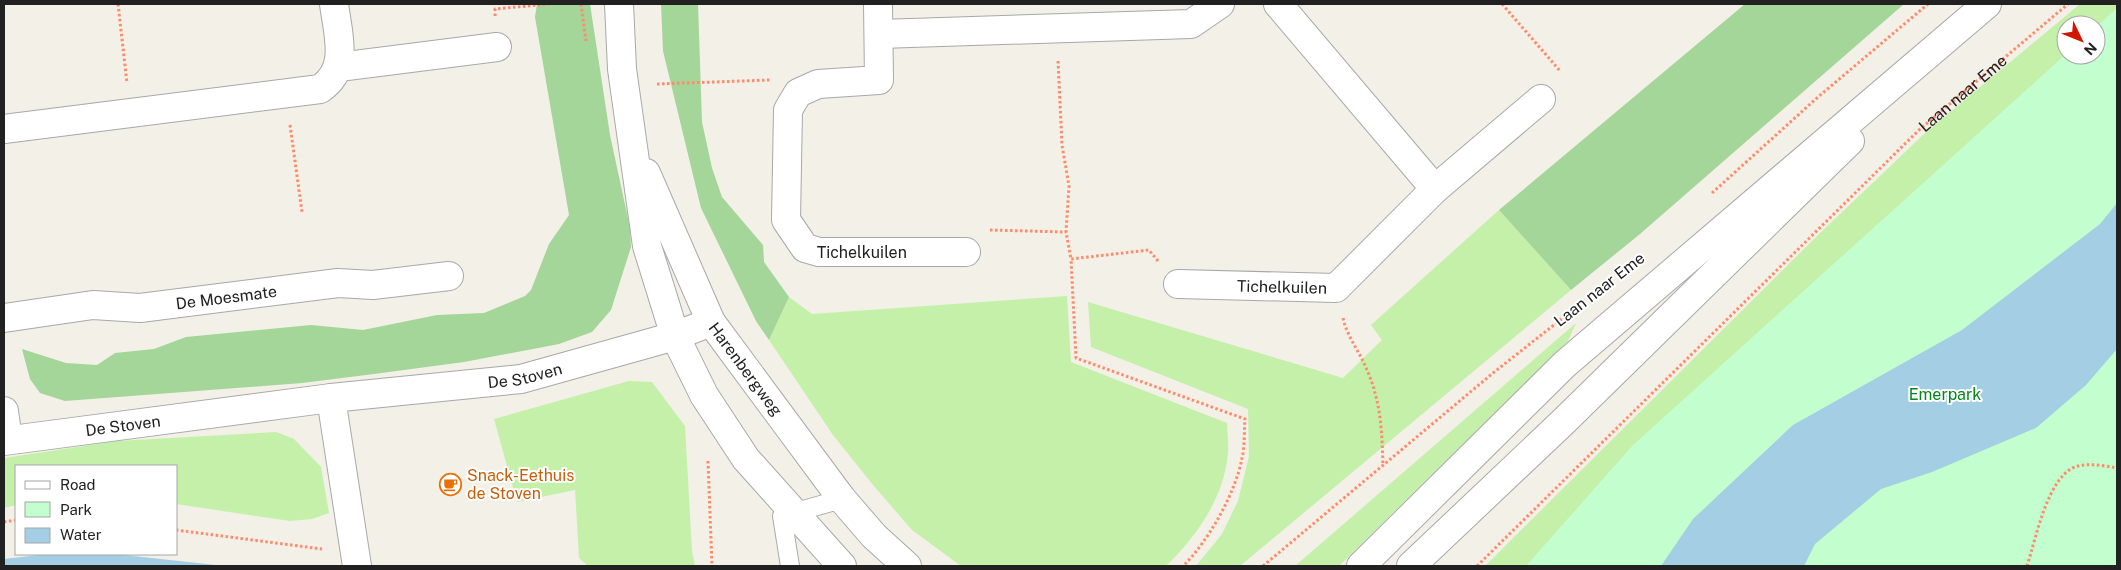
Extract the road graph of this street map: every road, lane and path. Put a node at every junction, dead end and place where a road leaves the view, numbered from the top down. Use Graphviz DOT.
graph roads {
  1 [pos="118,4"];
  2 [pos="334,4"];
  3 [pos="549,4"];
  4 [pos="581,4"];
  5 [pos="619,4"];
  6 [pos="878,4"];
  7 [pos="1220,4"];
  8 [pos="1278,4"];
  9 [pos="1502,4"];
  10 [pos="1928,4"];
  11 [pos="1986,4"];
  12 [pos="1990,4"];
  13 [pos="2068,4"];
  14 [pos="1069,29"];
  15 [pos="880,34"];
  16 [pos="498,47"];
  17 [pos="587,49"];
  18 [pos="339,67"];
  19 [pos="625,89"];
  20 [pos="798,92"];
  21 [pos="286,95"];
  22 [pos="1541,99"];
  23 [pos="131,112"];
  24 [pos="4,129"];
  25 [pos="632,142"];
  26 [pos="1435,189"];
  27 [pos="1709,196"];
  28 [pos="302,212"];
  29 [pos="1066,232"];
  30 [pos="966,252"];
  31 [pos="1071,259"];
  32 [pos="449,276"];
  33 [pos="1178,284"];
  34 [pos="1336,288"];
  35 [pos="1598,290"];
  36 [pos="4,318"];
  37 [pos="711,322"];
  38 [pos="675,336"];
  39 [pos="332,398"];
  40 [pos="4,411"];
  41 [pos="6,440"];
  42 [pos="708,459"];
  43 [pos="1383,466"];
  44 [pos="2117,468"];
  45 [pos="842,499"];
  46 [pos="792,512"];
  47 [pos="178,530"];
  48 [pos="356,560"];
  49 [pos="712,566"];
  50 [pos="790,566"];
  51 [pos="842,566"];
  52 [pos="907,566"];
  53 [pos="1183,566"];
  54 [pos="1263,566"];
  55 [pos="1361,566"];
  56 [pos="1411,566"];
  57 [pos="1477,566"];
  58 [pos="2027,566"];
  1 -- 23 [label="path"];
  2 -- 18 [label="street"];
  3 -- 16 [label="path"];
  4 -- 17 [label="path"];
  5 -- 19 [label="street, Harenbergweg"];
  6 -- 15 [label="street"];
  7 -- 14 [label="street"];
  8 -- 26 [label="street"];
  9 -- 22 [label="path"];
  10 -- 27 [label="path"];
  11 -- 55 [label="street, Laan naar Eme"];
  12 -- 56 [label="street"];
  13 -- 57 [label="path, Laan naar Eme"];
  14 -- 15 [label="street"];
  14 -- 29 [label="path"];
  15 -- 20 [label="street"];
  16 -- 18 [label="street"];
  18 -- 21 [label="street"];
  19 -- 20 [label="path"];
  19 -- 25 [label="street, Harenbergweg"];
  20 -- 30 [label="street, Tichelkuilen"];
  21 -- 23 [label="street"];
  21 -- 28 [label="path"];
  22 -- 26 [label="street, Tichelkuilen"];
  23 -- 24 [label="street"];
  25 -- 37 [label="street, Harenbergweg"];
  25 -- 38 [label="street, Harenbergweg"];
  26 -- 34 [label="street, Tichelkuilen"];
  29 -- 30 [label="path"];
  29 -- 31 [label="path"];
  31 -- 33 [label="path"];
  31 -- 53 [label="path"];
  32 -- 36 [label="street, De Moesmate"];
  33 -- 34 [label="street, Tichelkuilen"];
  34 -- 43 [label="path"];
  35 -- 43 [label="path, Laan naar Eme"];
  37 -- 38 [label="street, De Stoven"];
  37 -- 45 [label="street, Harenbergweg"];
  38 -- 39 [label="street, De Stoven"];
  38 -- 46 [label="street, Harenbergweg"];
  39 -- 41 [label="street, De Stoven"];
  39 -- 48 [label="street"];
  40 -- 41 [label="street"];
  42 -- 49 [label="path"];
  43 -- 54 [label="path, Laan naar Eme"];
  44 -- 58 [label="path"];
  45 -- 46 [label="lane"];
  45 -- 52 [label="street, Harenbergweg"];
  46 -- 50 [label="lane"];
  46 -- 51 [label="street, Harenbergweg"];
  47 -- 48 [label="path"];
}
